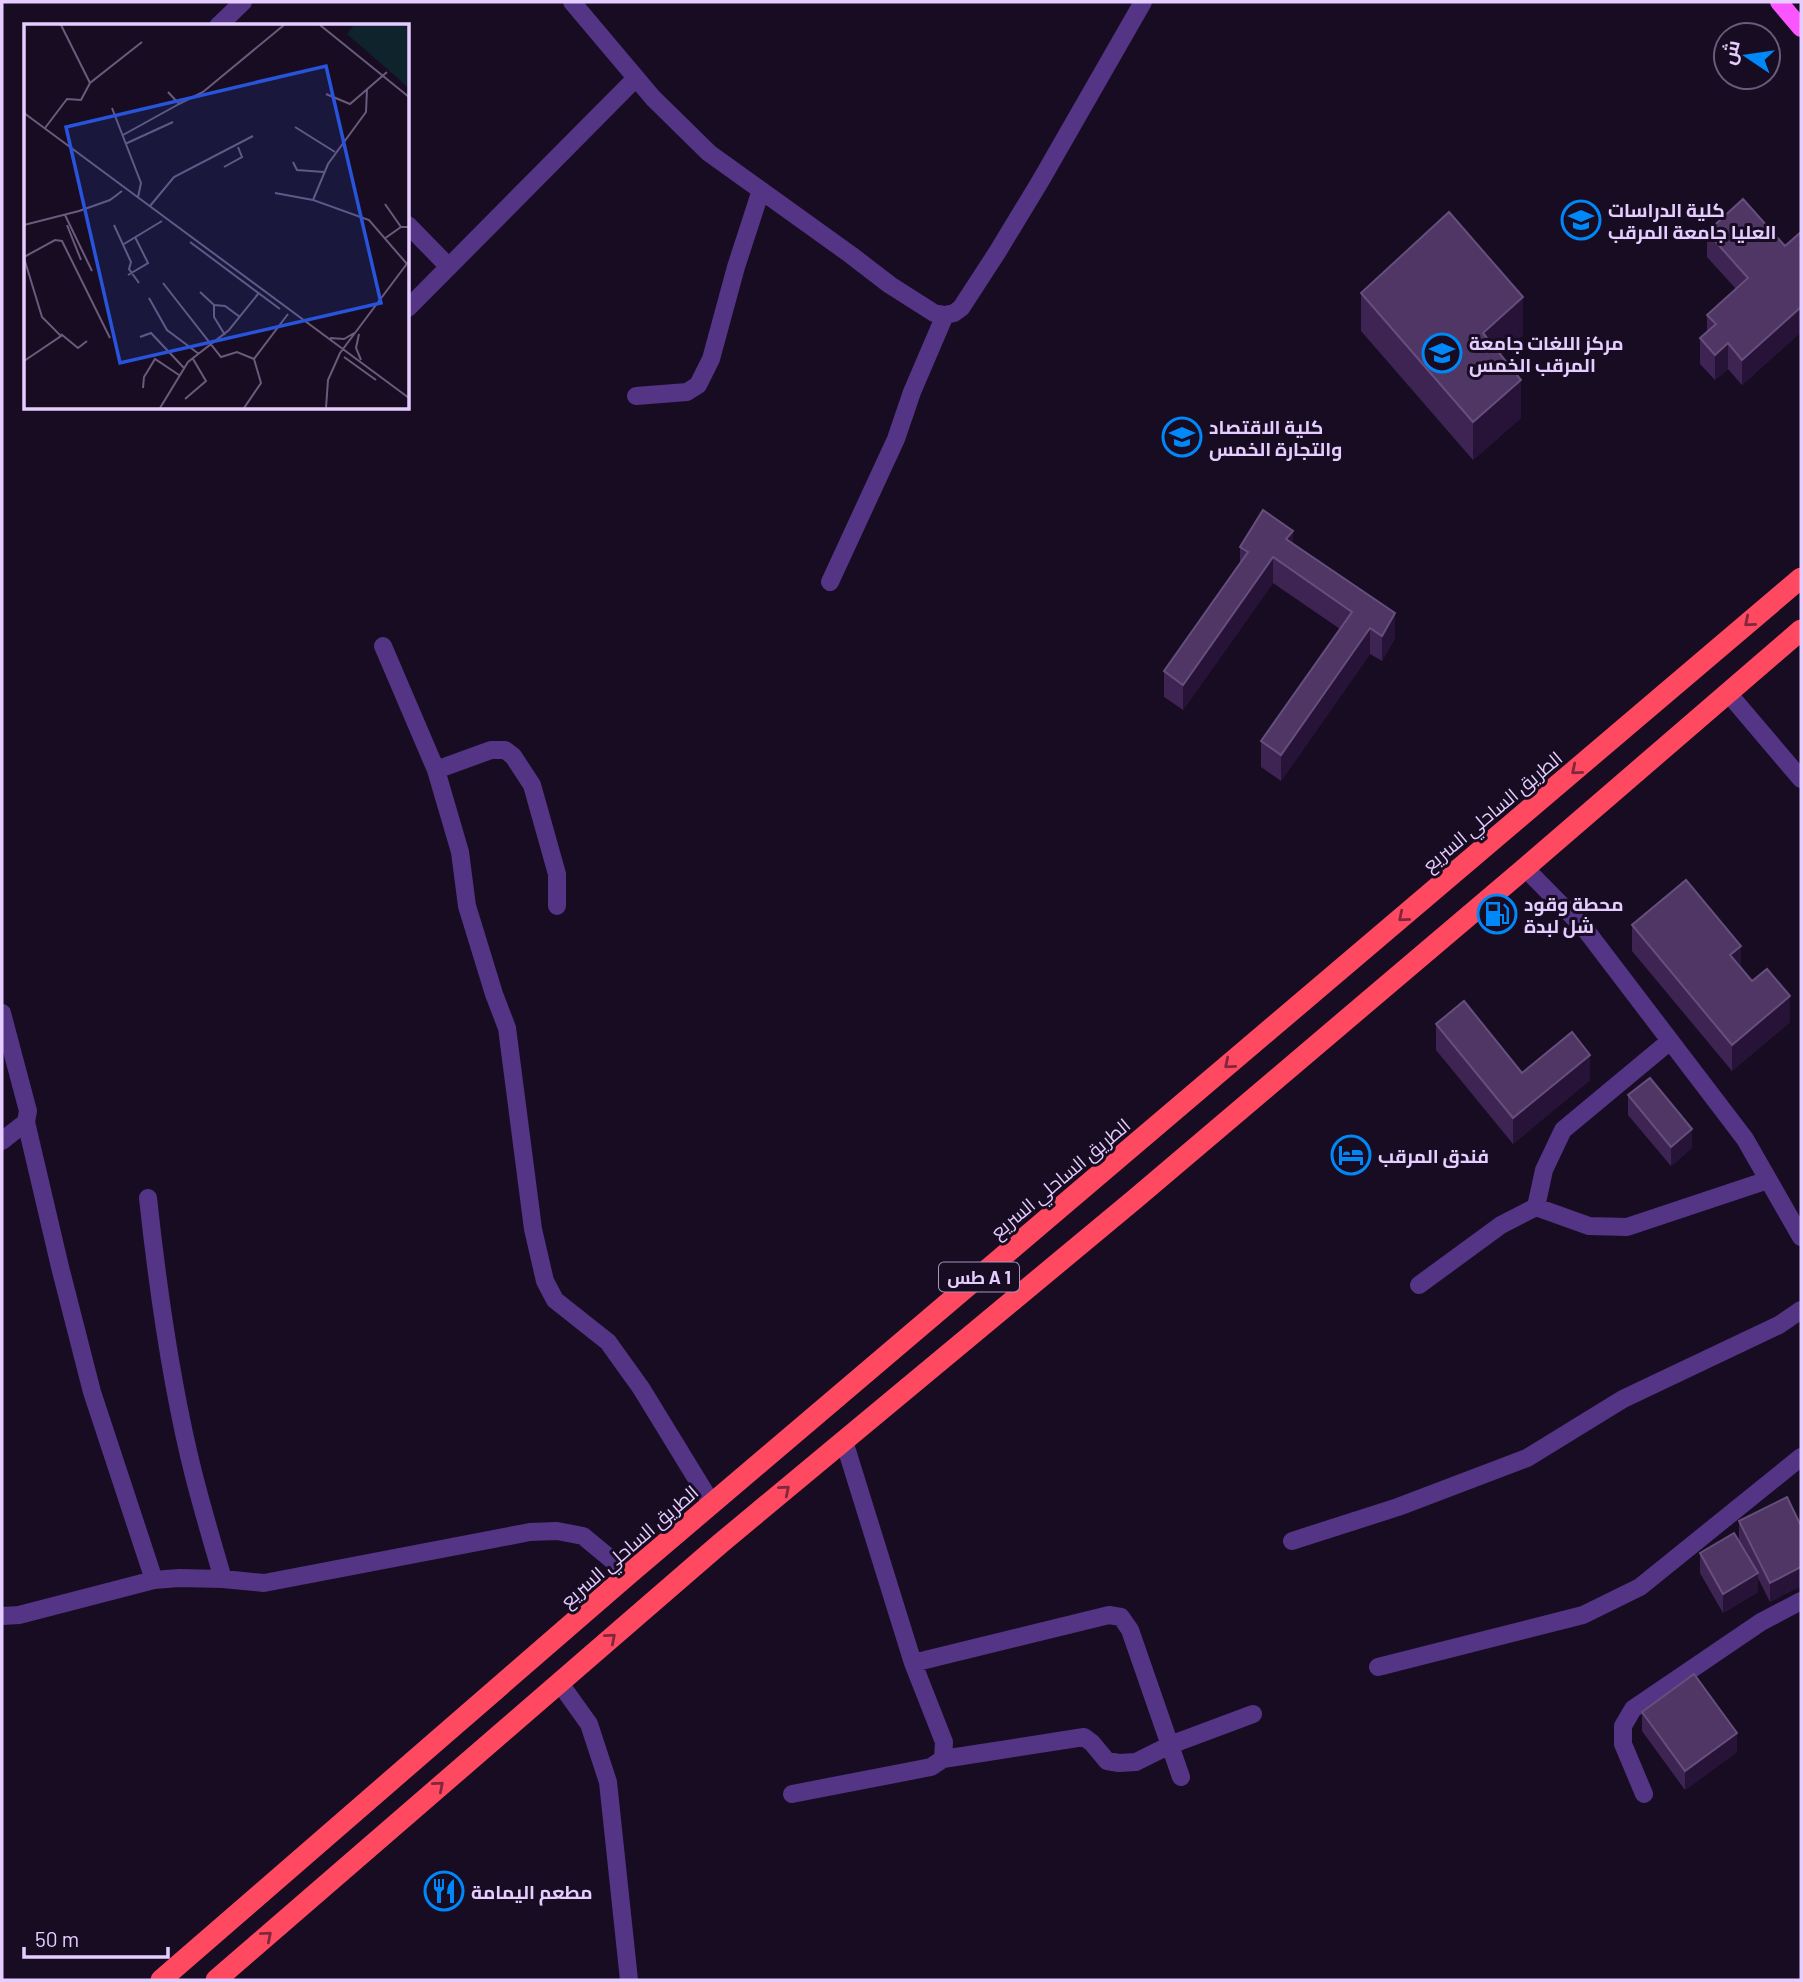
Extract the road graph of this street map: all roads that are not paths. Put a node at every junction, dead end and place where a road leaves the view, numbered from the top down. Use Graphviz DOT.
graph roads {
  1 [pos="243,2"];
  2 [pos="572,2"];
  3 [pos="1143,2"];
  4 [pos="1779,2"];
  5 [pos="220,24"];
  6 [pos="1801,28"];
  7 [pos="636,78"];
  8 [pos="761,190"];
  9 [pos="410,227"];
  10 [pos="449,267"];
  11 [pos="410,306"];
  12 [pos="945,315"];
  13 [pos="636,396"];
  14 [pos="1801,578"];
  15 [pos="830,582"];
  16 [pos="1801,630"];
  17 [pos="383,646"];
  18 [pos="1728,693"];
  19 [pos="436,770"];
  20 [pos="1801,779"];
  21 [pos="1525,868"];
  22 [pos="557,905"];
  23 [pos="2,1013"];
  24 [pos="1670,1041"];
  25 [pos="26,1122"];
  26 [pos="2,1141"];
  27 [pos="1769,1180"];
  28 [pos="148,1198"];
  29 [pos="1536,1208"];
  30 [pos="1801,1237"];
  31 [pos="1419,1285"];
  32 [pos="1801,1310"];
  33 [pos="844,1441"];
  34 [pos="1801,1457"];
  35 [pos="712,1504"];
  36 [pos="1292,1541"];
  37 [pos="629,1574"];
  38 [pos="223,1579"];
  39 [pos="154,1580"];
  40 [pos="1801,1601"];
  41 [pos="2,1616"];
  42 [pos="913,1663"];
  43 [pos="1378,1667"];
  44 [pos="559,1682"];
  45 [pos="1254,1714"];
  46 [pos="1170,1745"];
  47 [pos="943,1759"];
  48 [pos="1181,1777"];
  49 [pos="792,1794"];
  50 [pos="1644,1794"];
  51 [pos="161,1980"];
  52 [pos="216,1980"];
  53 [pos="629,1980"];
  1 -- 5 [label="street"];
  2 -- 7 [label="street"];
  3 -- 12 [label="street"];
  4 -- 6 [label="main road"];
  7 -- 8 [label="street"];
  7 -- 10 [label="street"];
  8 -- 12 [label="street"];
  8 -- 13 [label="street"];
  9 -- 10 [label="street"];
  10 -- 11 [label="street"];
  12 -- 15 [label="street"];
  14 -- 35 [label="highway, الطريق الساحلي السريع / طس A 1, one-way"];
  16 -- 18 [label="highway, طس A 1"];
  17 -- 19 [label="street"];
  18 -- 20 [label="street"];
  18 -- 21 [label="highway, طس A 1"];
  19 -- 22 [label="street"];
  19 -- 35 [label="street"];
  21 -- 24 [label="street"];
  21 -- 33 [label="highway, طس A 1"];
  23 -- 25 [label="street"];
  24 -- 27 [label="street"];
  24 -- 29 [label="street"];
  25 -- 26 [label="street"];
  25 -- 39 [label="street"];
  27 -- 29 [label="street"];
  27 -- 30 [label="street"];
  28 -- 38 [label="street"];
  29 -- 31 [label="street"];
  32 -- 36 [label="street"];
  33 -- 42 [label="street"];
  44 -- 33 [label="highway, طس A 1, one-way"];
  34 -- 43 [label="street"];
  35 -- 37 [label="highway, الطريق الساحلي السريع / طس A 1"];
  37 -- 38 [label="street"];
  37 -- 51 [label="highway, الطريق الساحلي السريع / طس A 1"];
  38 -- 39 [label="street"];
  39 -- 41 [label="street"];
  40 -- 50 [label="street"];
  42 -- 46 [label="street"];
  42 -- 47 [label="street"];
  52 -- 44 [label="highway, طس A 1, one-way"];
  44 -- 53 [label="street"];
  45 -- 46 [label="street"];
  46 -- 47 [label="street"];
  46 -- 48 [label="street"];
  47 -- 49 [label="street"];
}
